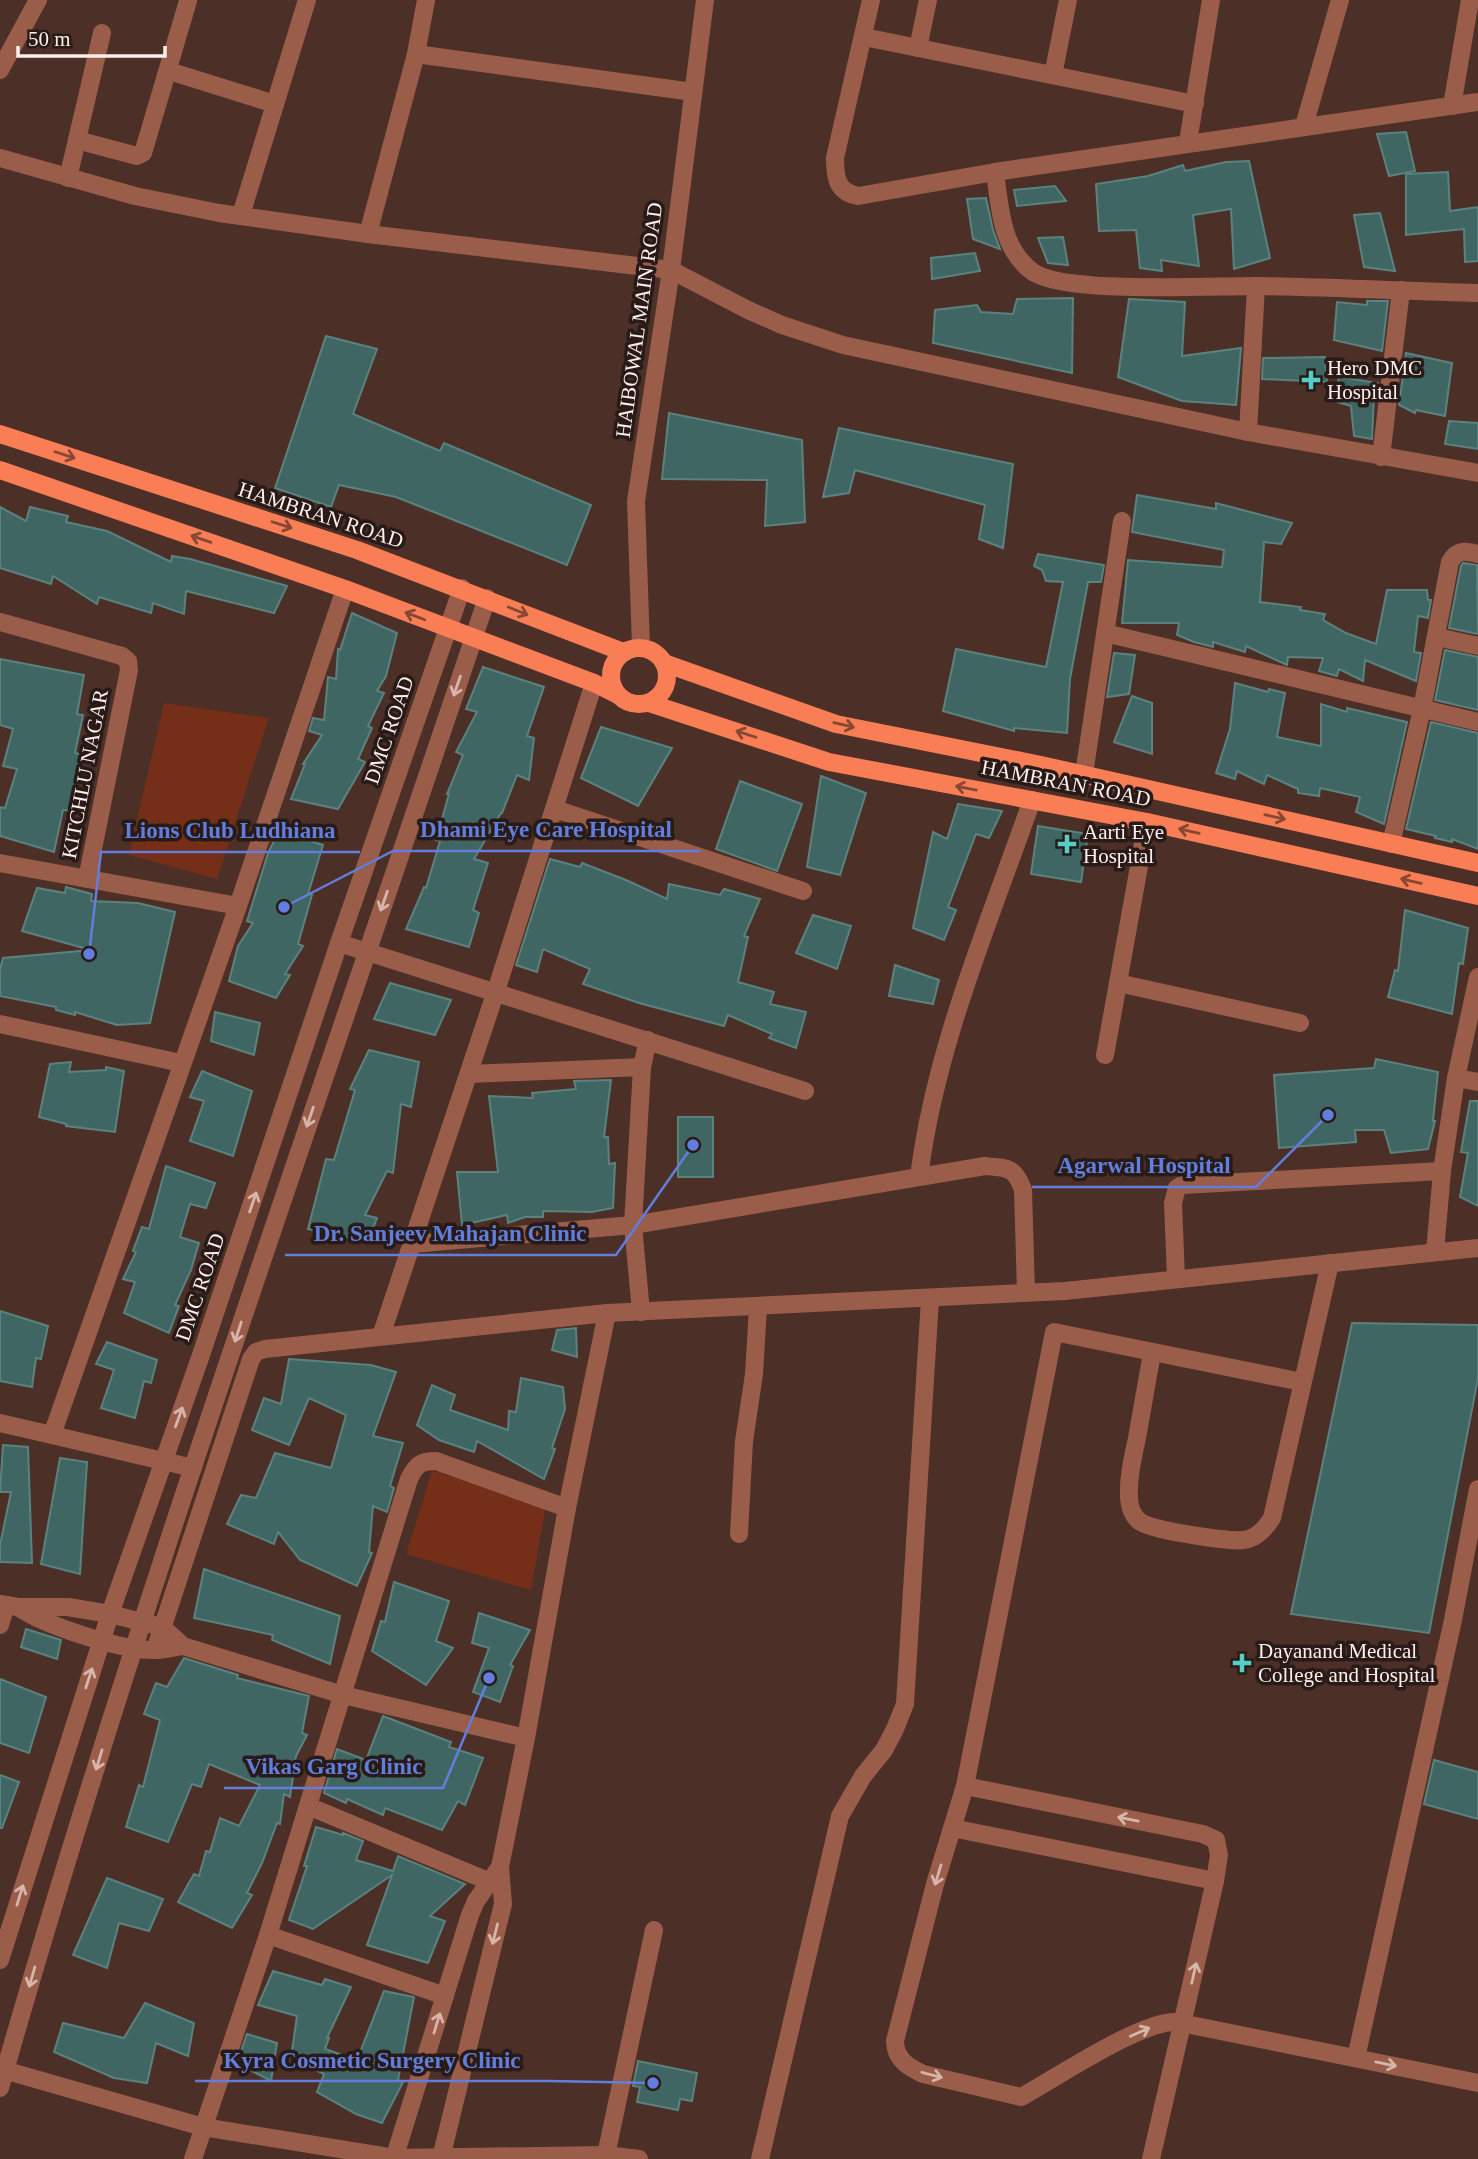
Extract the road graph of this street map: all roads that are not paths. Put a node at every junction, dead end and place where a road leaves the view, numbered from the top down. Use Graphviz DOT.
graph roads {
  1 [pos="38,0"];
  2 [pos="307,0"];
  3 [pos="426,0"];
  4 [pos="705,0"];
  5 [pos="871,0"];
  6 [pos="928,0"];
  7 [pos="1069,0"];
  8 [pos="1211,0"];
  9 [pos="1340,0"];
  10 [pos="1470,0"];
  11 [pos="188,1"];
  12 [pos="103,33"];
  13 [pos="863,37"];
  14 [pos="918,48"];
  15 [pos="416,54"];
  16 [pos="0,70"];
  17 [pos="169,71"];
  18 [pos="1053,75"];
  19 [pos="693,92"];
  20 [pos="1478,102"];
  21 [pos="275,104"];
  22 [pos="1195,104"];
  23 [pos="1452,106"];
  24 [pos="1304,126"];
  25 [pos="77,140"];
  26 [pos="1188,142"];
  27 [pos="0,158"];
  28 [pos="995,172"];
  29 [pos="68,178"];
  30 [pos="241,215"];
  31 [pos="368,234"];
  32 [pos="671,270"];
  33 [pos="1256,286"];
  34 [pos="1401,290"];
  35 [pos="1478,293"];
  36 [pos="1248,432"];
  37 [pos="0,435"];
  38 [pos="1381,457"];
  39 [pos="0,470"];
  40 [pos="1478,473"];
  41 [pos="1122,521"];
  42 [pos="1478,554"];
  43 [pos="462,588"];
  44 [pos="345,589"];
  45 [pos="487,598"];
  46 [pos="0,622"];
  47 [pos="448,629"];
  48 [pos="1105,633"];
  49 [pos="1437,637"];
  50 [pos="474,638"];
  51 [pos="1478,646"];
  52 [pos="641,647"];
  53 [pos="623,652"];
  54 [pos="664,663"];
  55 [pos="594,683"];
  56 [pos="616,694"];
  57 [pos="649,703"];
  58 [pos="1422,709"];
  59 [pos="1478,722"];
  60 [pos="1084,774"];
  61 [pos="1032,800"];
  62 [pos="555,809"];
  63 [pos="1147,822"];
  64 [pos="1391,844"];
  65 [pos="0,863"];
  66 [pos="1478,863"];
  67 [pos="88,880"];
  68 [pos="803,891"];
  69 [pos="1478,896"];
  70 [pos="238,906"];
  71 [pos="340,943"];
  72 [pos="367,952"];
  73 [pos="1478,977"];
  74 [pos="1118,983"];
  75 [pos="496,991"];
  76 [pos="1300,1023"];
  77 [pos="0,1024"];
  78 [pos="648,1040"];
  79 [pos="1105,1055"];
  80 [pos="181,1063"];
  81 [pos="642,1067"];
  82 [pos="469,1074"];
  83 [pos="1456,1078"];
  84 [pos="1478,1082"];
  85 [pos="805,1091"];
  86 [pos="1442,1171"];
  87 [pos="919,1177"];
  88 [pos="633,1225"];
  89 [pos="412,1244"];
  90 [pos="1478,1248"];
  91 [pos="1435,1252"];
  92 [pos="1330,1263"];
  93 [pos="1176,1279"];
  94 [pos="1026,1293"];
  95 [pos="930,1299"];
  96 [pos="758,1307"];
  97 [pos="641,1312"];
  98 [pos="607,1314"];
  99 [pos="381,1336"];
  100 [pos="1152,1353"];
  101 [pos="1302,1382"];
  102 [pos="0,1423"];
  103 [pos="52,1435"];
  104 [pos="163,1461"];
  105 [pos="193,1468"];
  106 [pos="1478,1489"];
  107 [pos="567,1508"];
  108 [pos="739,1534"];
  109 [pos="8,1605"];
  110 [pos="110,1614"];
  111 [pos="142,1622"];
  112 [pos="0,1625"];
  113 [pos="162,1627"];
  114 [pos="102,1640"];
  115 [pos="183,1646"];
  116 [pos="135,1648"];
  117 [pos="155,1650"];
  118 [pos="343,1695"];
  119 [pos="526,1738"];
  120 [pos="965,1786"];
  121 [pos="308,1806"];
  122 [pos="953,1828"];
  123 [pos="494,1874"];
  124 [pos="1215,1881"];
  125 [pos="654,1930"];
  126 [pos="268,1935"];
  127 [pos="0,1960"];
  128 [pos="445,1996"];
  129 [pos="1183,2023"];
  130 [pos="1356,2058"];
  131 [pos="2,2076"];
  132 [pos="1478,2083"];
  133 [pos="203,2127"];
  134 [pos="606,2155"];
  135 [pos="441,2158"];
  136 [pos="193,2159"];
  137 [pos="395,2159"];
  138 [pos="639,2159"];
  139 [pos="760,2159"];
  140 [pos="1151,2159"];
  1 -- 16 [label="street"];
  2 -- 21 [label="street"];
  3 -- 15 [label="street"];
  4 -- 19 [label="street, HAIBOWAL MAIN ROAD"];
  5 -- 13 [label="street"];
  6 -- 14 [label="street"];
  7 -- 18 [label="street"];
  8 -- 22 [label="street"];
  9 -- 24 [label="street"];
  10 -- 23 [label="street"];
  11 -- 17 [label="street"];
  12 -- 25 [label="street"];
  13 -- 14 [label="street"];
  13 -- 28 [label="street"];
  14 -- 18 [label="street"];
  15 -- 19 [label="street"];
  15 -- 31 [label="street"];
  17 -- 21 [label="street"];
  17 -- 25 [label="street"];
  18 -- 22 [label="street"];
  19 -- 32 [label="street, HAIBOWAL MAIN ROAD"];
  20 -- 23 [label="street"];
  21 -- 30 [label="street"];
  22 -- 26 [label="street"];
  23 -- 24 [label="street"];
  24 -- 26 [label="street"];
  25 -- 29 [label="street"];
  26 -- 28 [label="street"];
  27 -- 29 [label="street"];
  28 -- 33 [label="street"];
  29 -- 30 [label="street"];
  30 -- 31 [label="street"];
  31 -- 32 [label="street"];
  32 -- 36 [label="street"];
  32 -- 52 [label="street, HAIBOWAL MAIN ROAD"];
  33 -- 34 [label="street"];
  33 -- 36 [label="street"];
  34 -- 35 [label="street"];
  34 -- 38 [label="street"];
  36 -- 38 [label="street"];
  37 -- 43 [label="main road, HAMBRAN ROAD, one-way"];
  38 -- 40 [label="street"];
  44 -- 39 [label="main road, one-way"];
  41 -- 48 [label="street"];
  42 -- 49 [label="street"];
  43 -- 45 [label="main road, HAMBRAN ROAD"];
  43 -- 47 [label="street, DMC ROAD"];
  47 -- 44 [label="main road, one-way"];
  44 -- 70 [label="street"];
  45 -- 50 [label="street"];
  45 -- 53 [label="main road, HAMBRAN ROAD, one-way"];
  46 -- 67 [label="street, KITCHLU NAGAR"];
  47 -- 50 [label="main road"];
  47 -- 71 [label="street, DMC ROAD"];
  48 -- 58 [label="street"];
  48 -- 60 [label="street"];
  49 -- 51 [label="street"];
  49 -- 58 [label="street"];
  50 -- 55 [label="main road"];
  50 -- 72 [label="street, one-way"];
  52 -- 53 [label="main road"];
  52 -- 54 [label="main road"];
  53 -- 56 [label="main road"];
  54 -- 57 [label="main road"];
  54 -- 60 [label="main road, HAMBRAN ROAD, one-way"];
  55 -- 56 [label="main road"];
  55 -- 62 [label="street"];
  56 -- 57 [label="main road"];
  61 -- 57 [label="main road, HAMBRAN ROAD, one-way"];
  58 -- 59 [label="street"];
  58 -- 64 [label="street"];
  60 -- 64 [label="main road, HAMBRAN ROAD, one-way"];
  61 -- 63 [label="main road, HAMBRAN ROAD"];
  61 -- 87 [label="street"];
  62 -- 68 [label="street"];
  62 -- 75 [label="street"];
  69 -- 63 [label="main road, HAMBRAN ROAD, one-way"];
  63 -- 74 [label="street"];
  64 -- 66 [label="main road, HAMBRAN ROAD"];
  65 -- 67 [label="street"];
  67 -- 70 [label="street, KITCHLU NAGAR"];
  70 -- 80 [label="street"];
  71 -- 72 [label="street"];
  104 -- 71 [label="street, DMC ROAD, one-way"];
  72 -- 75 [label="street"];
  72 -- 105 [label="street, one-way"];
  73 -- 83 [label="street"];
  74 -- 76 [label="street"];
  74 -- 79 [label="street"];
  75 -- 78 [label="street"];
  75 -- 82 [label="street"];
  77 -- 80 [label="street"];
  78 -- 81 [label="street"];
  78 -- 85 [label="street"];
  80 -- 103 [label="street"];
  81 -- 82 [label="street"];
  81 -- 88 [label="street"];
  82 -- 89 [label="street"];
  83 -- 84 [label="street"];
  83 -- 86 [label="street"];
  86 -- 91 [label="street"];
  86 -- 93 [label="street"];
  87 -- 88 [label="street"];
  87 -- 94 [label="street"];
  88 -- 89 [label="street"];
  88 -- 97 [label="street"];
  89 -- 99 [label="street"];
  90 -- 91 [label="street"];
  91 -- 92 [label="street"];
  92 -- 93 [label="street"];
  92 -- 101 [label="street"];
  93 -- 94 [label="street"];
  94 -- 95 [label="street"];
  95 -- 96 [label="street"];
  95 -- 139 [label="street"];
  96 -- 97 [label="street"];
  96 -- 108 [label="street"];
  97 -- 98 [label="street"];
  98 -- 99 [label="street"];
  98 -- 107 [label="street"];
  99 -- 113 [label="street"];
  100 -- 101 [label="street"];
  100 -- 101 [label="street"];
  100 -- 120 [label="street"];
  102 -- 103 [label="street"];
  103 -- 104 [label="street"];
  104 -- 105 [label="street"];
  104 -- 110 [label="street, DMC ROAD"];
  105 -- 111 [label="street"];
  106 -- 130 [label="street"];
  107 -- 118 [label="street"];
  107 -- 119 [label="street"];
  109 -- 110 [label="street"];
  109 -- 112 [label="street"];
  109 -- 114 [label="street"];
  110 -- 111 [label="street"];
  110 -- 114 [label="street, DMC ROAD"];
  111 -- 113 [label="street"];
  111 -- 116 [label="street"];
  113 -- 115 [label="street"];
  113 -- 117 [label="street"];
  114 -- 116 [label="street"];
  127 -- 114 [label="street, DMC ROAD, one-way"];
  115 -- 117 [label="street"];
  115 -- 118 [label="street"];
  116 -- 117 [label="street"];
  116 -- 131 [label="street, one-way"];
  118 -- 119 [label="street"];
  118 -- 121 [label="street"];
  119 -- 123 [label="street"];
  120 -- 122 [label="street"];
  124 -- 120 [label="street, one-way"];
  121 -- 123 [label="street"];
  121 -- 126 [label="street"];
  122 -- 124 [label="street"];
  122 -- 129 [label="street, one-way"];
  123 -- 128 [label="street"];
  123 -- 135 [label="street, one-way"];
  129 -- 124 [label="street, one-way"];
  125 -- 134 [label="street"];
  126 -- 128 [label="street"];
  126 -- 133 [label="street"];
  137 -- 128 [label="street, one-way"];
  129 -- 130 [label="street"];
  129 -- 140 [label="street"];
  130 -- 132 [label="street, one-way"];
  131 -- 133 [label="street"];
  133 -- 136 [label="street"];
  133 -- 137 [label="street"];
  134 -- 135 [label="street"];
  134 -- 138 [label="street"];
  135 -- 137 [label="street"];
}
